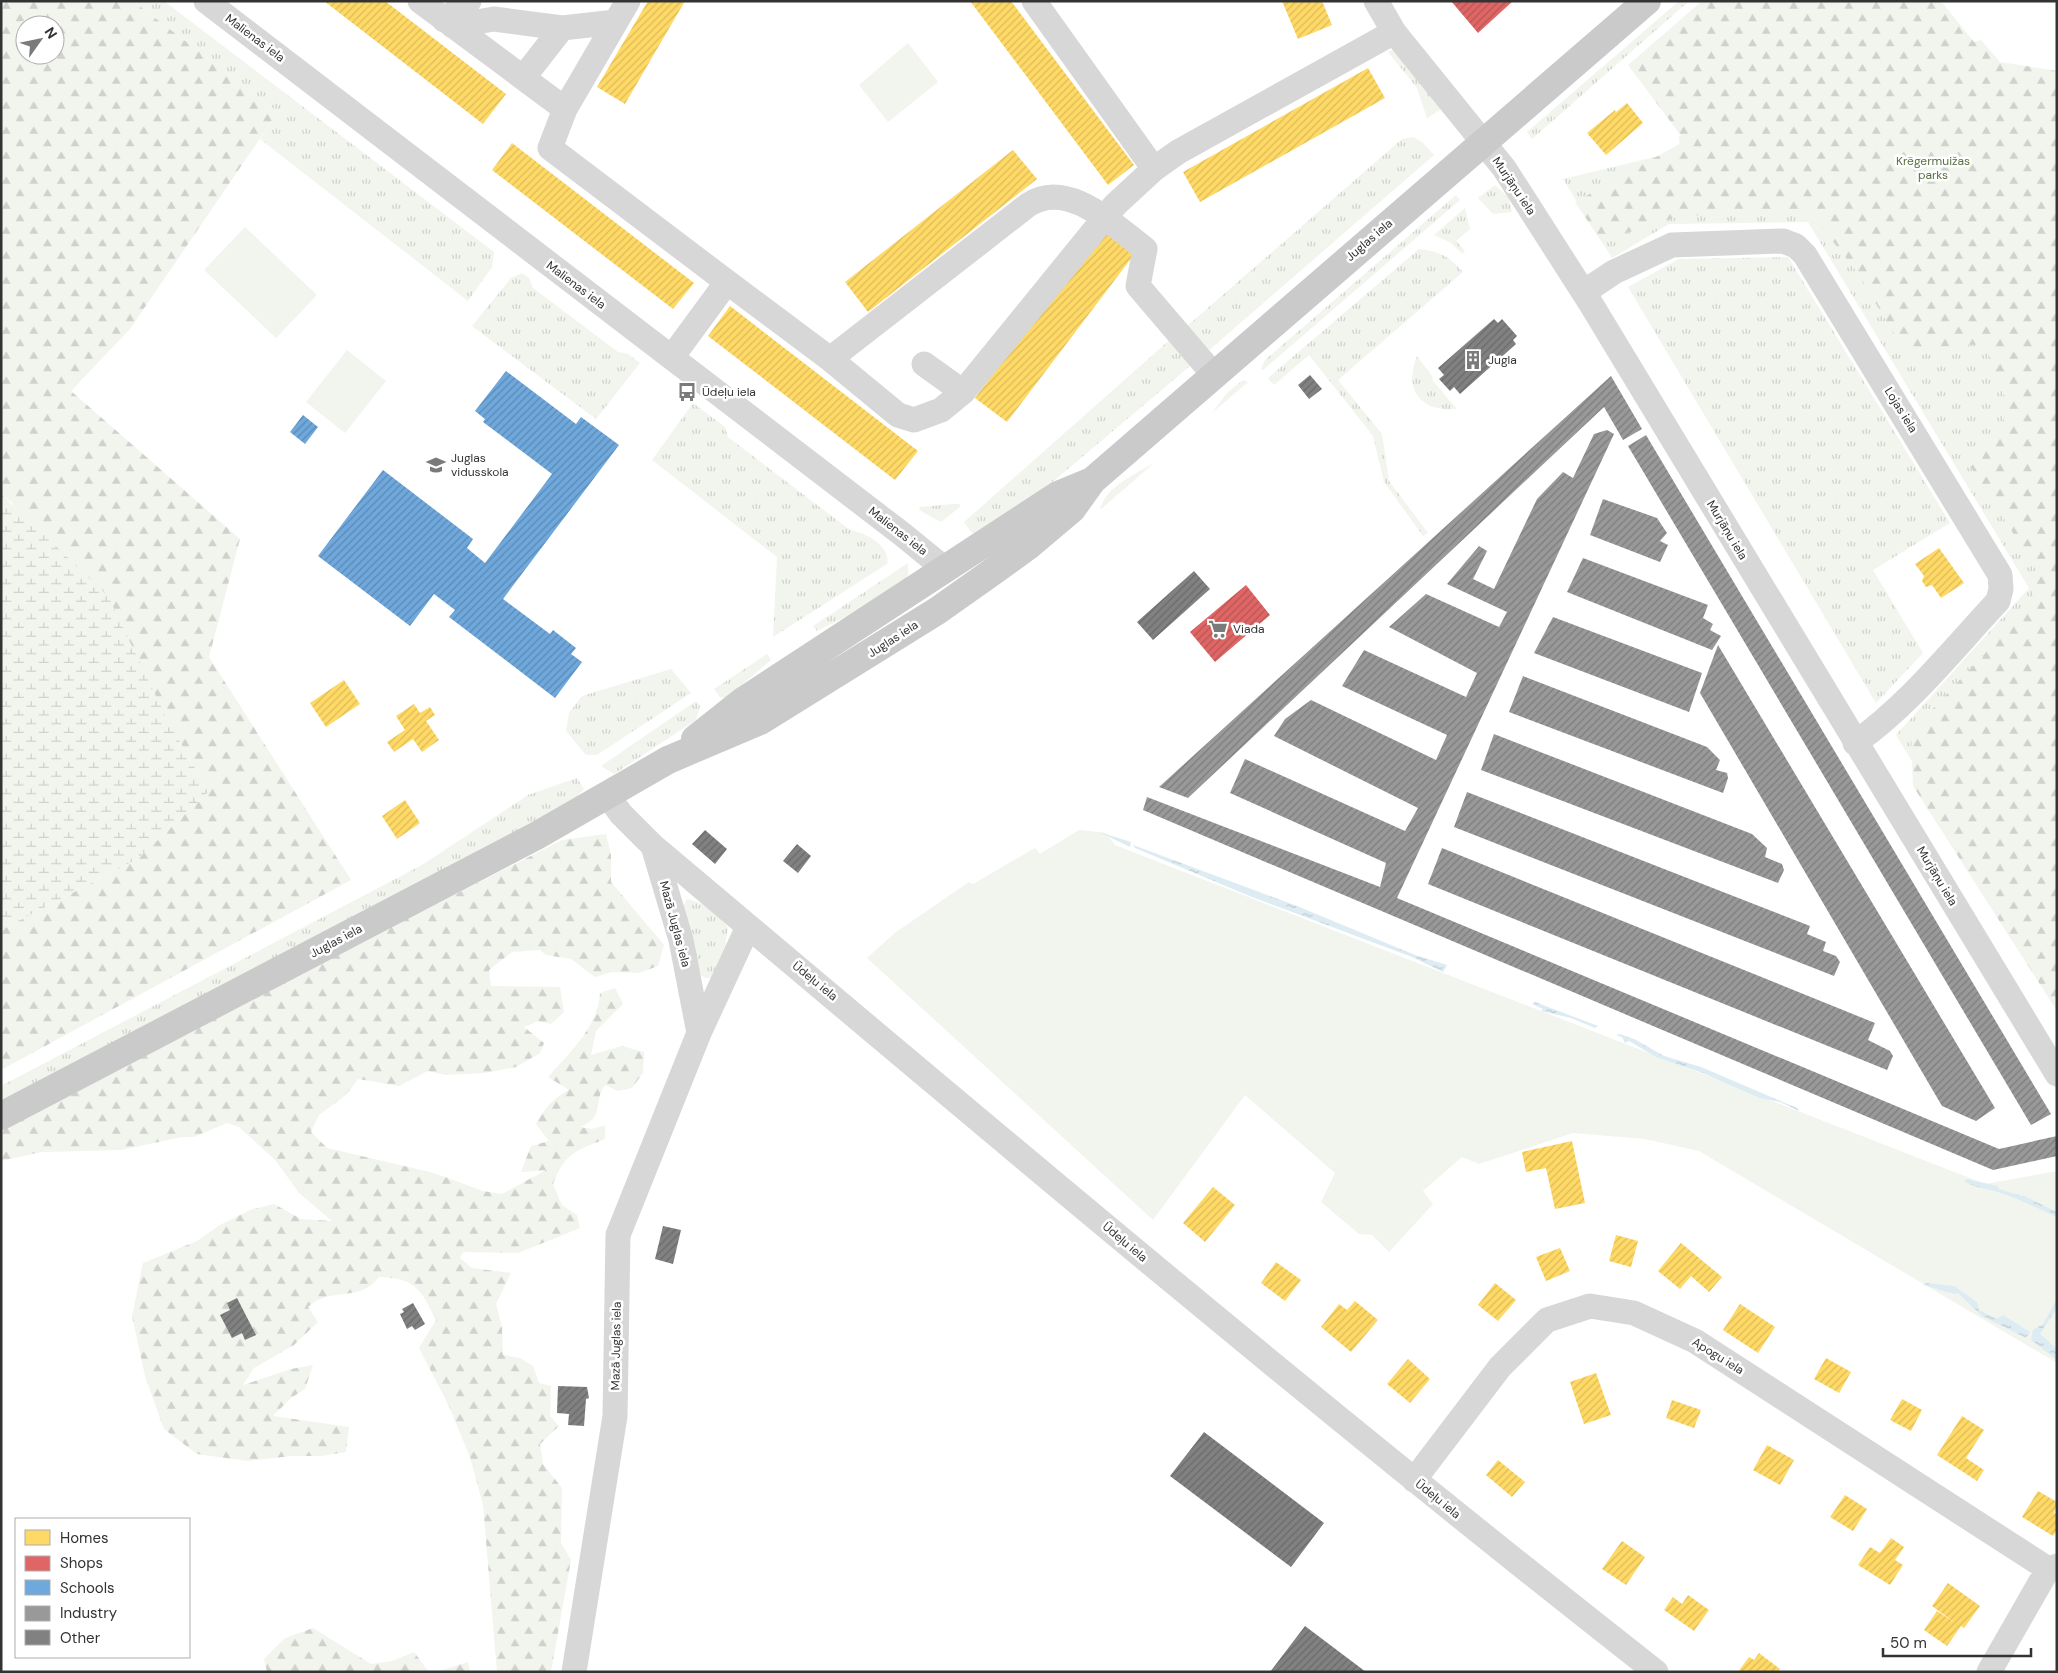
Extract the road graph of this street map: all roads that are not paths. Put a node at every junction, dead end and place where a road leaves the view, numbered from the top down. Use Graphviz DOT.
graph roads {
  1 [pos="206,1"];
  2 [pos="420,1"];
  3 [pos="469,1"];
  4 [pos="1034,1"];
  5 [pos="1376,1"];
  6 [pos="1646,2"];
  7 [pos="622,12"];
  8 [pos="448,23"];
  9 [pos="562,28"];
  10 [pos="1394,32"];
  11 [pos="524,78"];
  12 [pos="565,109"];
  13 [pos="1484,142"];
  14 [pos="1154,169"];
  15 [pos="1104,218"];
  16 [pos="727,282"];
  17 [pos="1584,292"];
  18 [pos="672,357"];
  19 [pos="830,359"];
  20 [pos="924,364"];
  21 [pos="1214,375"];
  22 [pos="963,392"];
  23 [pos="1092,481"];
  24 [pos="945,569"];
  25 [pos="962,594"];
  26 [pos="1855,742"];
  27 [pos="668,760"];
  28 [pos="608,796"];
  29 [pos="653,846"];
  30 [pos="748,927"];
  31 [pos="699,1033"];
  32 [pos="2057,1074"];
  33 [pos="1,1116"];
  34 [pos="1414,1480"];
  35 [pos="2052,1567"];
  36 [pos="574,1672"];
  37 [pos="1656,1672"];
  38 [pos="1989,1672"];
  1 -- 18 [label="street, Malienas iela"];
  2 -- 8 [label="street"];
  3 -- 8 [label="street"];
  4 -- 14 [label="street"];
  5 -- 10 [label="street, Murjāņu iela"];
  6 -- 13 [label="main road, Juglas iela"];
  7 -- 9 [label="street"];
  7 -- 12 [label="street"];
  8 -- 9 [label="street"];
  8 -- 11 [label="street"];
  9 -- 11 [label="street"];
  10 -- 13 [label="street, Murjāņu iela"];
  10 -- 14 [label="street"];
  11 -- 12 [label="street"];
  12 -- 16 [label="street"];
  13 -- 17 [label="street, Murjāņu iela"];
  13 -- 21 [label="main road, Juglas iela"];
  14 -- 15 [label="street"];
  15 -- 19 [label="street"];
  15 -- 21 [label="street"];
  15 -- 22 [label="street"];
  16 -- 18 [label="street"];
  16 -- 19 [label="street"];
  17 -- 26 [label="street, Murjāņu iela"];
  17 -- 26 [label="street, Lojas iela"];
  18 -- 24 [label="street, Malienas iela"];
  19 -- 22 [label="street"];
  20 -- 22 [label="street"];
  21 -- 23 [label="main road, Juglas iela"];
  23 -- 24 [label="main road, Juglas iela"];
  23 -- 25 [label="main road, Juglas iela"];
  24 -- 25 [label="main road"];
  24 -- 27 [label="main road, Juglas iela"];
  25 -- 27 [label="main road, Juglas iela"];
  26 -- 32 [label="street, Murjāņu iela"];
  27 -- 28 [label="main road, Juglas iela"];
  28 -- 29 [label="street, Ūdeļu iela"];
  28 -- 33 [label="main road, Juglas iela"];
  29 -- 30 [label="street, Ūdeļu iela"];
  29 -- 31 [label="street, Mazā Juglas iela"];
  30 -- 31 [label="street, Mazā Juglas iela"];
  30 -- 34 [label="street, Ūdeļu iela"];
  31 -- 36 [label="street, Mazā Juglas iela"];
  34 -- 35 [label="street, Apogu iela"];
  34 -- 37 [label="street, Ūdeļu iela"];
  35 -- 38 [label="street"];
}
